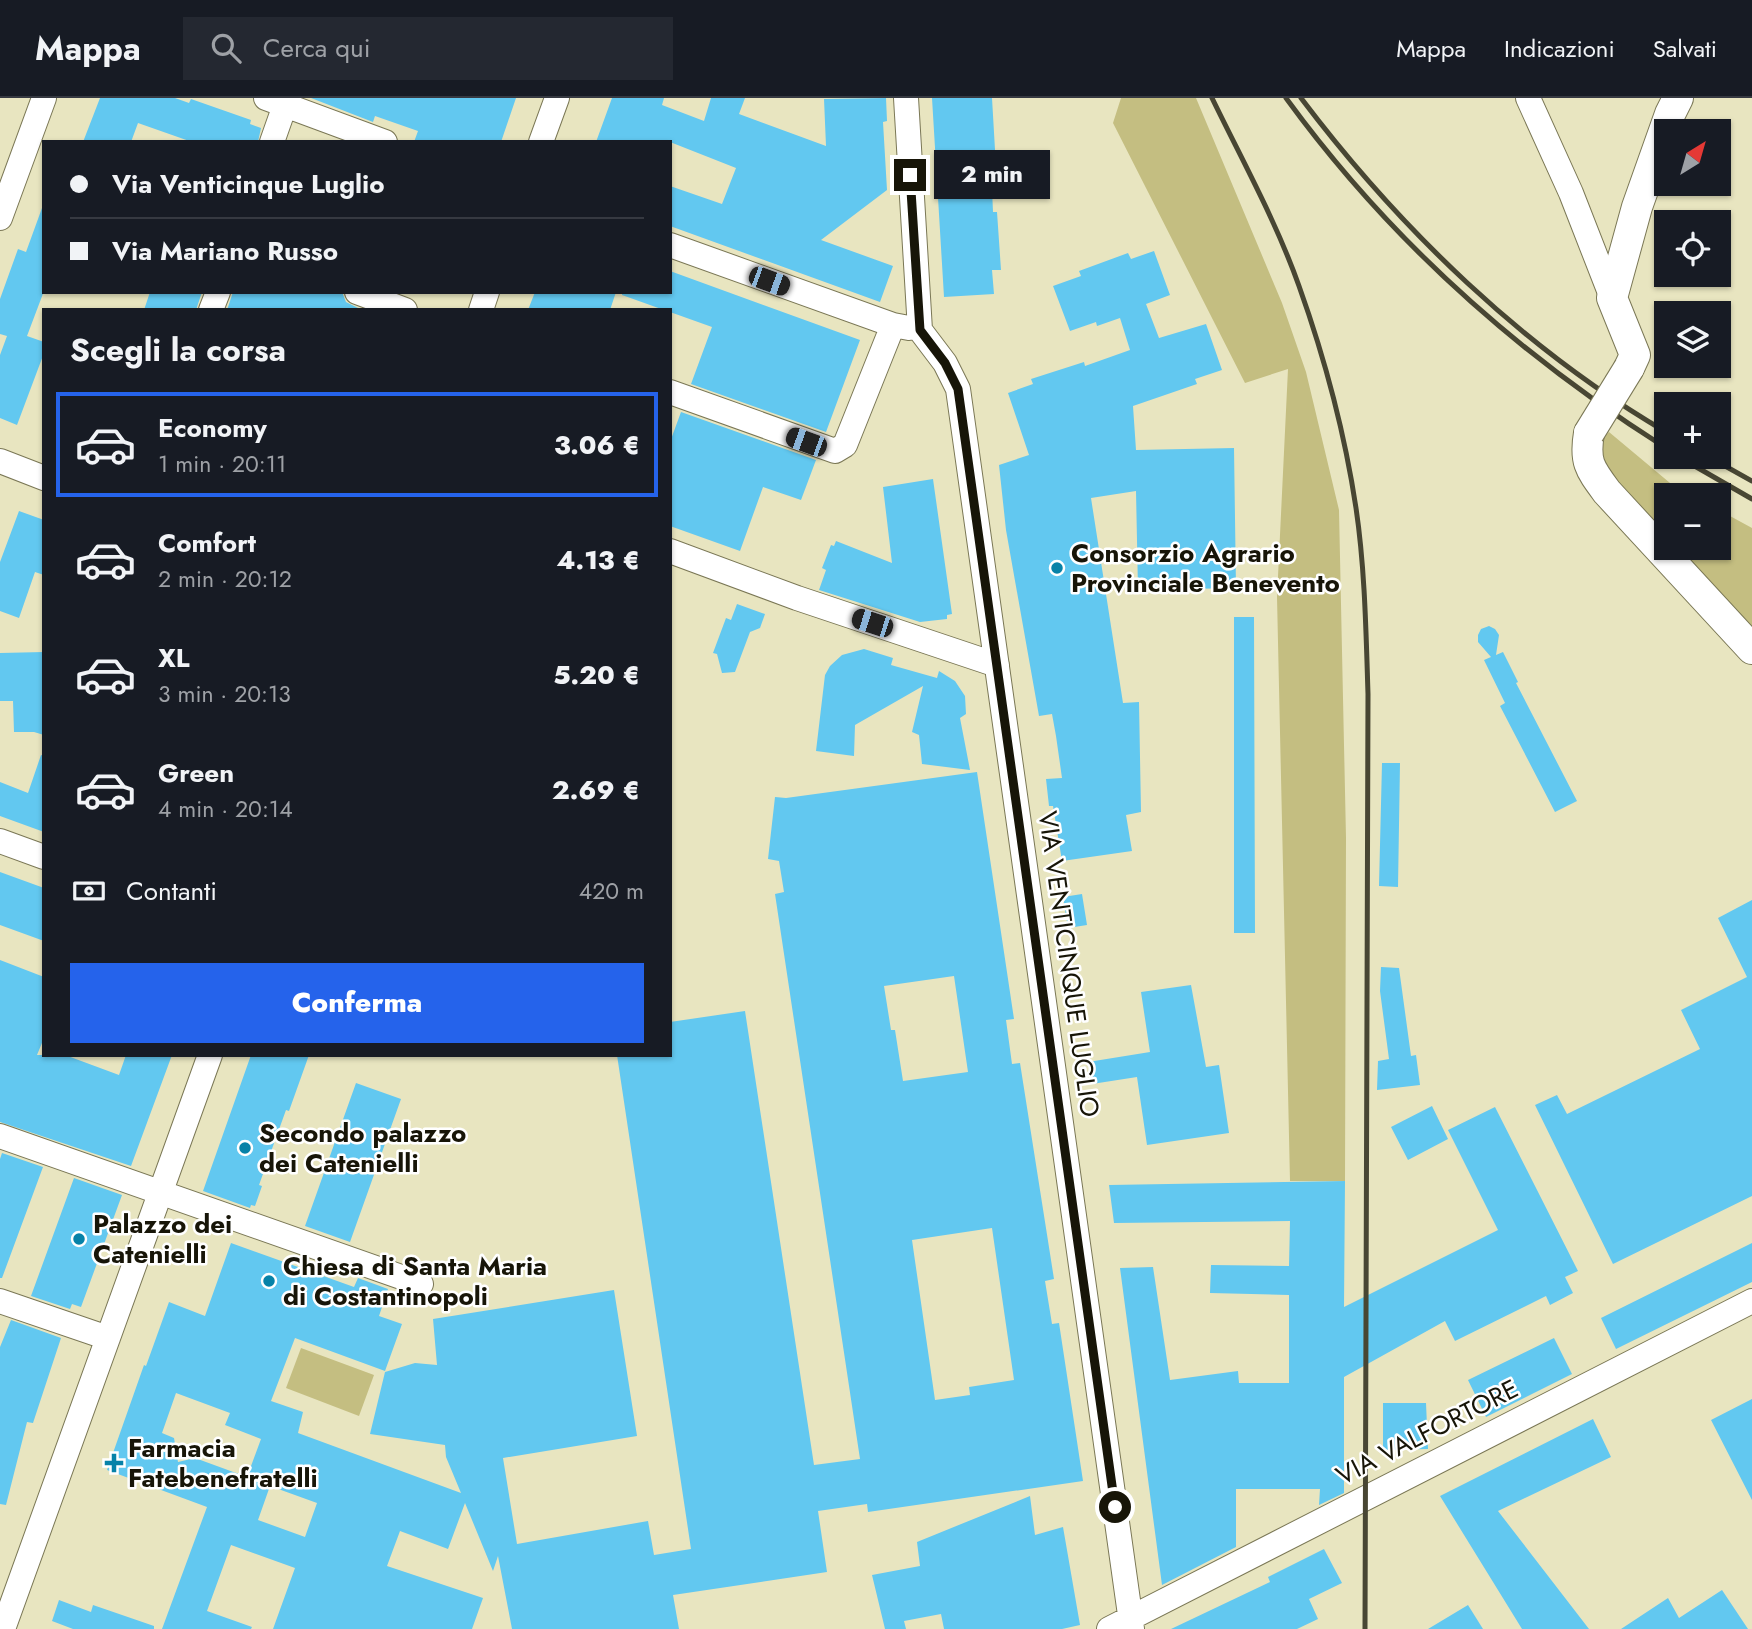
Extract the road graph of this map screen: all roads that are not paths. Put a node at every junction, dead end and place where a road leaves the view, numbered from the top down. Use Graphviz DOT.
graph roads {
  1 [pos="44,98"];
  2 [pos="557,98"];
  3 [pos="906,98"];
  4 [pos="1528,98"];
  5 [pos="1678,98"];
  6 [pos="275,102"];
  7 [pos="272,140"];
  8 [pos="380,140"];
  9 [pos="542,140"];
  10 [pos="0,218"];
  11 [pos="672,246"];
  12 [pos="363,294"];
  13 [pos="1612,298"];
  14 [pos="400,308"];
  15 [pos="893,325"];
  16 [pos="920,330"];
  17 [pos="672,393"];
  18 [pos="0,461"];
  19 [pos="42,477"];
  20 [pos="672,552"];
  21 [pos="1752,649"];
  22 [pos="997,665"];
  23 [pos="0,841"];
  24 [pos="42,856"];
  25 [pos="210,1057"];
  26 [pos="0,1136"];
  27 [pos="160,1194"];
  28 [pos="421,1284"];
  29 [pos="0,1301"];
  30 [pos="1752,1301"];
  31 [pos="108,1338"];
  32 [pos="9,1584"];
  33 [pos="1127,1626"];
  34 [pos="3,1629"];
  1 -- 10 [label="street"];
  2 -- 9 [label="street"];
  3 -- 16 [label="street"];
  4 -- 13 [label="street"];
  5 -- 13 [label="main road"];
  6 -- 7 [label="street"];
  6 -- 8 [label="street"];
  11 -- 15 [label="street"];
  12 -- 14 [label="street"];
  13 -- 21 [label="main road, bridge"];
  15 -- 16 [label="street"];
  15 -- 17 [label="street"];
  16 -- 22 [label="street, VIA VENTICINQUE LUGLIO"];
  18 -- 19 [label="street"];
  20 -- 22 [label="street"];
  22 -- 33 [label="street, VIA VENTICINQUE LUGLIO"];
  23 -- 24 [label="street"];
  25 -- 27 [label="street"];
  26 -- 27 [label="street"];
  27 -- 28 [label="street"];
  27 -- 31 [label="street"];
  29 -- 31 [label="street"];
  30 -- 33 [label="street, VIA VALFORTORE"];
  31 -- 32 [label="street"];
  32 -- 34 [label="street"];
}
